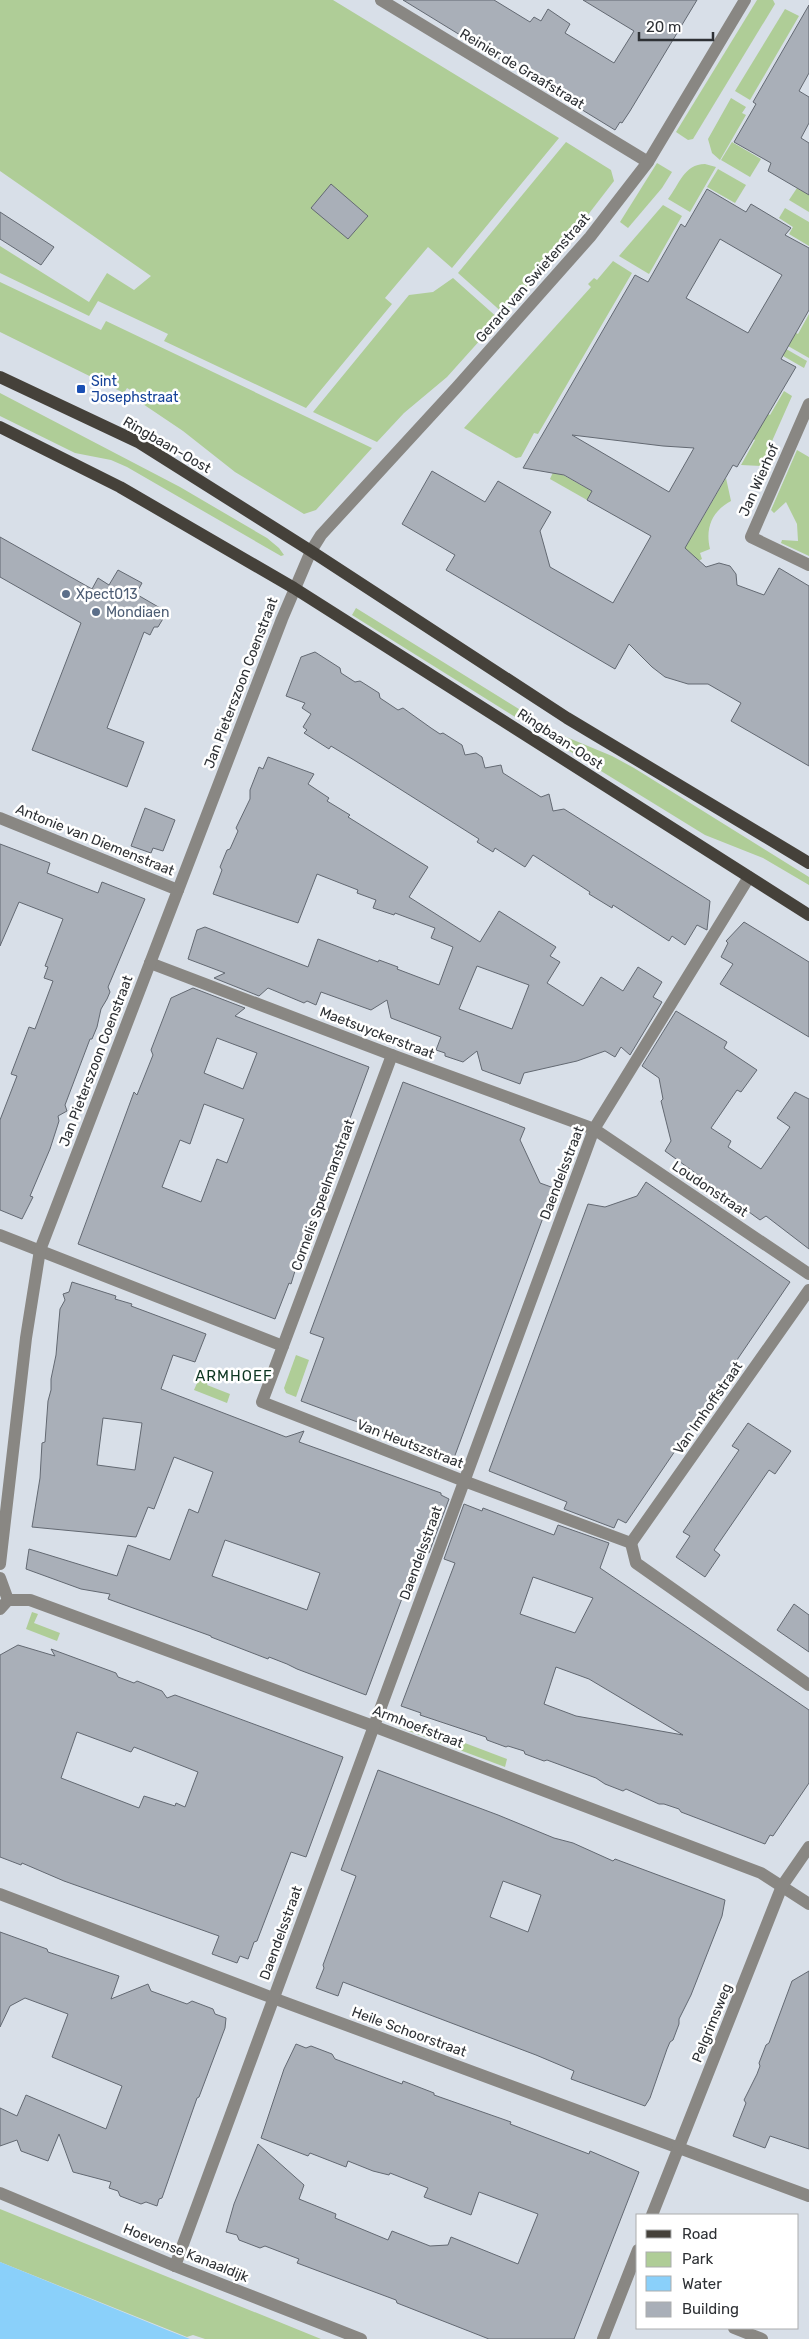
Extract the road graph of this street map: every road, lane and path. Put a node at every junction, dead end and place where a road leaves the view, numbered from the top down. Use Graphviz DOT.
graph roads {
  1 [pos="382,0"];
  2 [pos="745,0"];
  3 [pos="648,162"];
  4 [pos="0,377"];
  5 [pos="809,404"];
  6 [pos="0,427"];
  7 [pos="311,551"];
  8 [pos="809,565"];
  9 [pos="294,588"];
  10 [pos="0,818"];
  11 [pos="809,863"];
  12 [pos="749,877"];
  13 [pos="178,890"];
  14 [pos="809,915"];
  15 [pos="150,963"];
  16 [pos="392,1055"];
  17 [pos="594,1129"];
  18 [pos="0,1235"];
  19 [pos="40,1250"];
  20 [pos="809,1274"];
  21 [pos="809,1290"];
  22 [pos="283,1346"];
  23 [pos="464,1481"];
  24 [pos="631,1543"];
  25 [pos="0,1564"];
  26 [pos="0,1578"];
  27 [pos="4,1605"];
  28 [pos="809,1685"];
  29 [pos="374,1726"];
  30 [pos="809,1847"];
  31 [pos="782,1886"];
  32 [pos="0,1894"];
  33 [pos="809,1904"];
  34 [pos="273,1998"];
  35 [pos="679,2147"];
  36 [pos="0,2193"];
  37 [pos="809,2196"];
  38 [pos="652,2214"];
  39 [pos="636,2255"];
  40 [pos="175,2266"];
  41 [pos="740,2333"];
  42 [pos="361,2339"];
  43 [pos="602,2339"];
  44 [pos="762,2339"];
  1 -- 3 [label="street, Reinier de Graafstraat"];
  2 -- 3 [label="street, Gerard van Swietenstraat"];
  3 -- 7 [label="street, Gerard van Swietenstraat"];
  4 -- 7 [label="main road, Ringbaan-Oost"];
  5 -- 8 [label="street, Jan Wierhof"];
  6 -- 9 [label="main road, Ringbaan-Oost"];
  7 -- 9 [label="street"];
  7 -- 11 [label="main road, Ringbaan-Oost"];
  9 -- 12 [label="main road, Ringbaan-Oost"];
  9 -- 13 [label="street, Jan Pieterszoon Coenstraat"];
  10 -- 13 [label="street, Antonie van Diemenstraat"];
  12 -- 14 [label="main road, Ringbaan-Oost"];
  12 -- 17 [label="street, Daendelsstraat"];
  13 -- 15 [label="street, Jan Pieterszoon Coenstraat"];
  15 -- 16 [label="street, Maetsuyckerstraat"];
  15 -- 19 [label="street, Jan Pieterszoon Coenstraat"];
  16 -- 17 [label="street, Maetsuyckerstraat"];
  16 -- 22 [label="street, Cornelis Speelmanstraat"];
  17 -- 20 [label="street, Loudonstraat"];
  17 -- 23 [label="street, Daendelsstraat"];
  18 -- 19 [label="street"];
  19 -- 22 [label="street"];
  19 -- 25 [label="street, Jan Pieterszoon Coenstraat"];
  21 -- 24 [label="street, Van Imhoffstraat"];
  22 -- 23 [label="street, Van Heutszstraat"];
  23 -- 24 [label="street, Van Heutszstraat"];
  23 -- 29 [label="street, Daendelsstraat"];
  24 -- 28 [label="street"];
  26 -- 27 [label="street"];
  27 -- 29 [label="street, Armhoefstraat"];
  29 -- 31 [label="street, Armhoefstraat"];
  29 -- 34 [label="street, Daendelsstraat"];
  30 -- 31 [label="street, Pelgrimsweg"];
  31 -- 33 [label="street, Armhoefstraat"];
  31 -- 35 [label="street, Pelgrimsweg"];
  32 -- 34 [label="street, Heile Schoorstraat"];
  34 -- 35 [label="street, Heile Schoorstraat"];
  34 -- 40 [label="street, Daendelsstraat"];
  35 -- 37 [label="street, Heile Schoorstraat"];
  35 -- 38 [label="street, Pelgrimsweg"];
  36 -- 40 [label="street, Hoevense Kanaaldijk"];
  39 -- 43 [label="street"];
  40 -- 42 [label="street, Hoevense Kanaaldijk"];
  41 -- 44 [label="street"];
}
